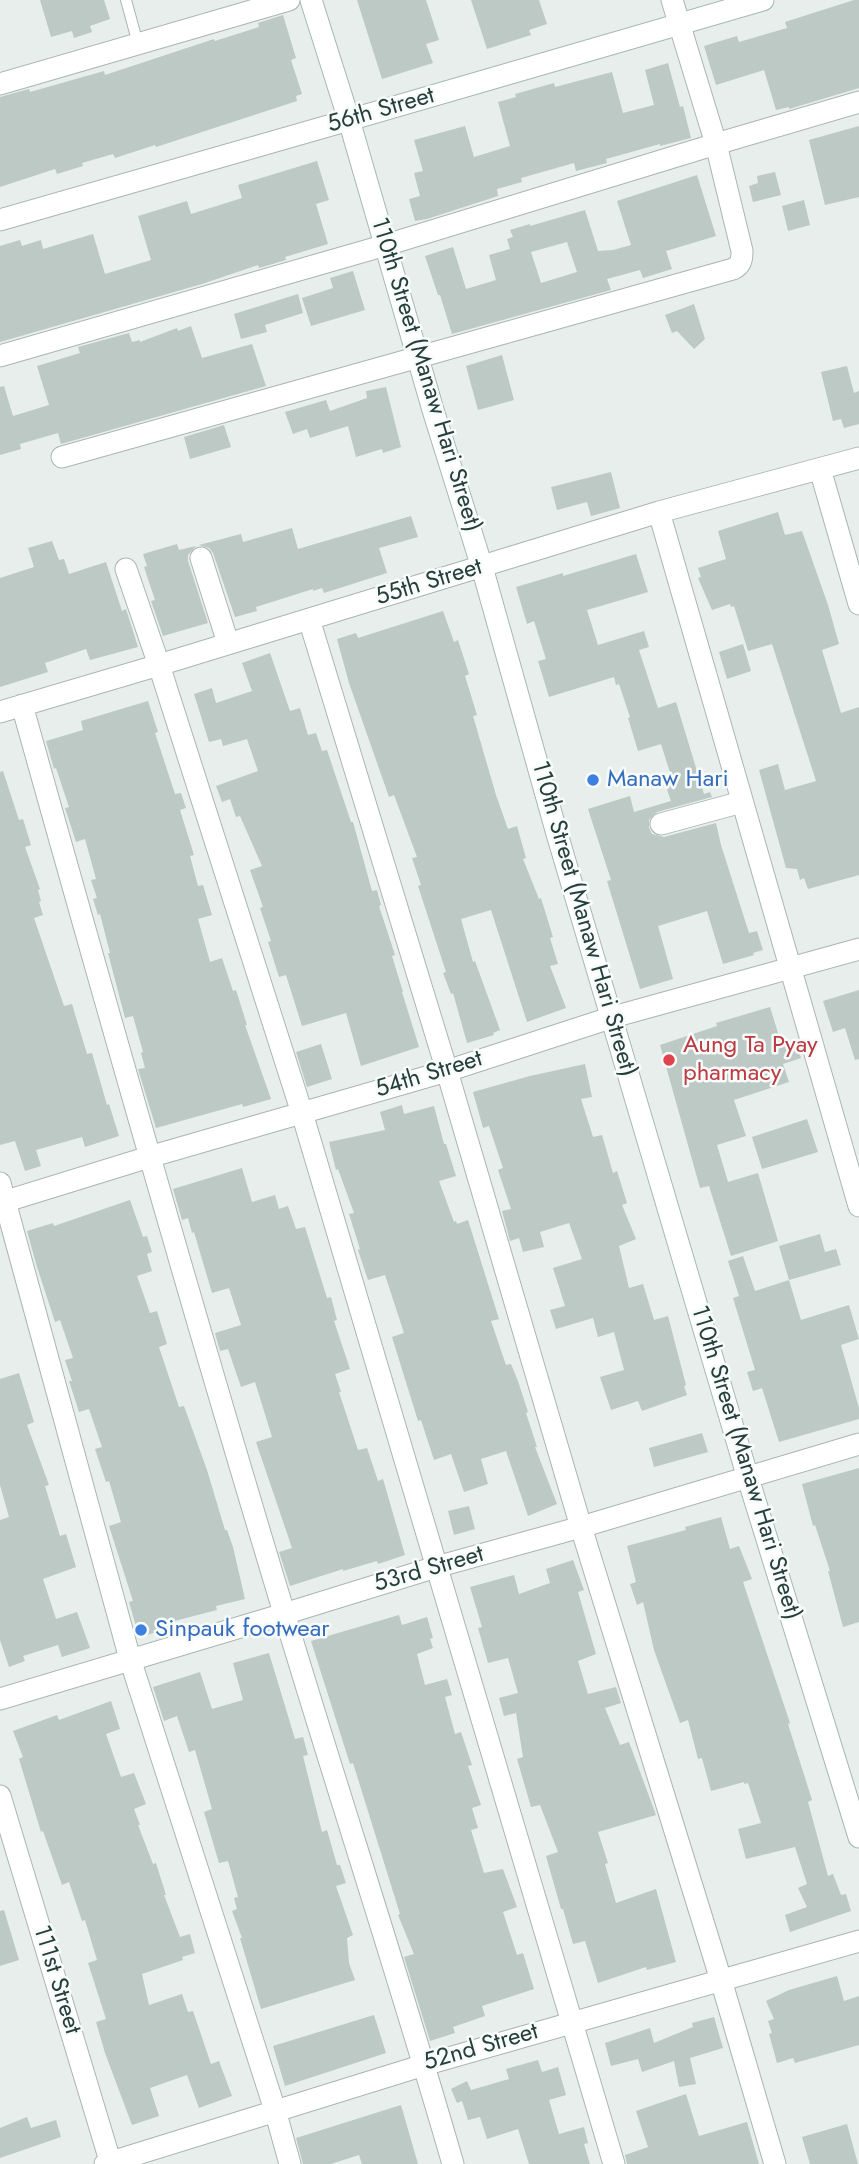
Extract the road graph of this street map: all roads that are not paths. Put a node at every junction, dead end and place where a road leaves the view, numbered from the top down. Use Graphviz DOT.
graph roads {
  1 [pos="126,0"];
  2 [pos="289,0"];
  3 [pos="311,0"];
  4 [pos="673,0"];
  5 [pos="763,0"];
  6 [pos="679,24"];
  7 [pos="138,44"];
  8 [pos="0,84"];
  9 [pos="859,102"];
  10 [pos="349,120"];
  11 [pos="716,144"];
  12 [pos="0,220"];
  13 [pos="387,245"];
  14 [pos="0,356"];
  15 [pos="419,358"];
  16 [pos="62,457"];
  17 [pos="859,458"];
  18 [pos="820,469"];
  19 [pos="659,512"];
  20 [pos="201,558"];
  21 [pos="482,567"];
  22 [pos="126,569"];
  23 [pos="859,604"];
  24 [pos="309,619"];
  25 [pos="228,643"];
  26 [pos="159,665"];
  27 [pos="22,705"];
  28 [pos="0,712"];
  29 [pos="742,802"];
  30 [pos="661,824"];
  31 [pos="859,949"];
  32 [pos="790,968"];
  33 [pos="613,1017"];
  34 [pos="447,1071"];
  35 [pos="302,1112"];
  36 [pos="149,1157"];
  37 [pos="2,1196"];
  38 [pos="859,1206"];
  39 [pos="859,1444"];
  40 [pos="748,1478"];
  41 [pos="581,1527"];
  42 [pos="436,1567"];
  43 [pos="284,1614"];
  44 [pos="130,1659"];
  45 [pos="0,1699"];
  46 [pos="0,1796"];
  47 [pos="859,1838"];
  48 [pos="859,1941"];
  49 [pos="721,1980"];
  50 [pos="572,2021"];
  51 [pos="424,2065"];
  52 [pos="275,2110"];
  53 [pos="109,2163"];
  54 [pos="289,2164"];
  55 [pos="453,2164"];
  56 [pos="614,2164"];
  57 [pos="775,2164"];
  1 -- 7 [label="lane"];
  2 -- 7 [label="street"];
  3 -- 10 [label="street, 110th Street (Manaw Hari Street)"];
  4 -- 6 [label="street"];
  5 -- 6 [label="street, 56th Street"];
  6 -- 10 [label="street, 56th Street"];
  6 -- 11 [label="street"];
  7 -- 8 [label="street"];
  9 -- 11 [label="street"];
  10 -- 12 [label="street, 56th Street"];
  10 -- 13 [label="street, 110th Street (Manaw Hari Street)"];
  11 -- 13 [label="street"];
  11 -- 15 [label="street"];
  13 -- 14 [label="street"];
  13 -- 15 [label="street, 110th Street (Manaw Hari Street)"];
  15 -- 16 [label="street"];
  15 -- 21 [label="street, 110th Street (Manaw Hari Street)"];
  17 -- 18 [label="street, 55th Street"];
  18 -- 19 [label="street, 55th Street"];
  18 -- 23 [label="street"];
  19 -- 21 [label="street, 55th Street"];
  19 -- 29 [label="street"];
  20 -- 25 [label="street"];
  21 -- 24 [label="street, 55th Street"];
  21 -- 33 [label="street, 110th Street (Manaw Hari Street)"];
  22 -- 26 [label="street"];
  24 -- 25 [label="street, 55th Street"];
  24 -- 34 [label="street"];
  25 -- 26 [label="street, 55th Street"];
  26 -- 27 [label="street, 55th Street"];
  26 -- 35 [label="street"];
  27 -- 28 [label="street, 55th Street"];
  27 -- 36 [label="street"];
  29 -- 30 [label="street"];
  29 -- 32 [label="street"];
  31 -- 32 [label="street, 54th Street"];
  32 -- 33 [label="street, 54th Street"];
  32 -- 38 [label="street"];
  33 -- 34 [label="street, 54th Street"];
  33 -- 40 [label="street, 110th Street (Manaw Hari Street)"];
  34 -- 35 [label="street, 54th Street"];
  34 -- 41 [label="street"];
  35 -- 36 [label="street, 54th Street"];
  35 -- 42 [label="street"];
  36 -- 37 [label="street, 54th Street"];
  36 -- 43 [label="street"];
  37 -- 44 [label="street"];
  39 -- 40 [label="street, 53rd Street"];
  40 -- 41 [label="street, 53rd Street"];
  40 -- 47 [label="street, 110th Street (Manaw Hari Street)"];
  41 -- 42 [label="street, 53rd Street"];
  41 -- 49 [label="street"];
  42 -- 43 [label="street, 53rd Street"];
  42 -- 50 [label="street"];
  43 -- 44 [label="street, 53rd Street"];
  43 -- 51 [label="street"];
  44 -- 45 [label="street, 53rd Street"];
  44 -- 52 [label="street"];
  46 -- 53 [label="street, 111st Street"];
  48 -- 49 [label="street, 52nd Street"];
  49 -- 50 [label="street, 52nd Street"];
  49 -- 57 [label="street"];
  50 -- 51 [label="street, 52nd Street"];
  50 -- 56 [label="street"];
  51 -- 52 [label="street, 52nd Street"];
  51 -- 55 [label="street"];
  52 -- 53 [label="street, 52nd Street"];
  52 -- 54 [label="street"];
}
